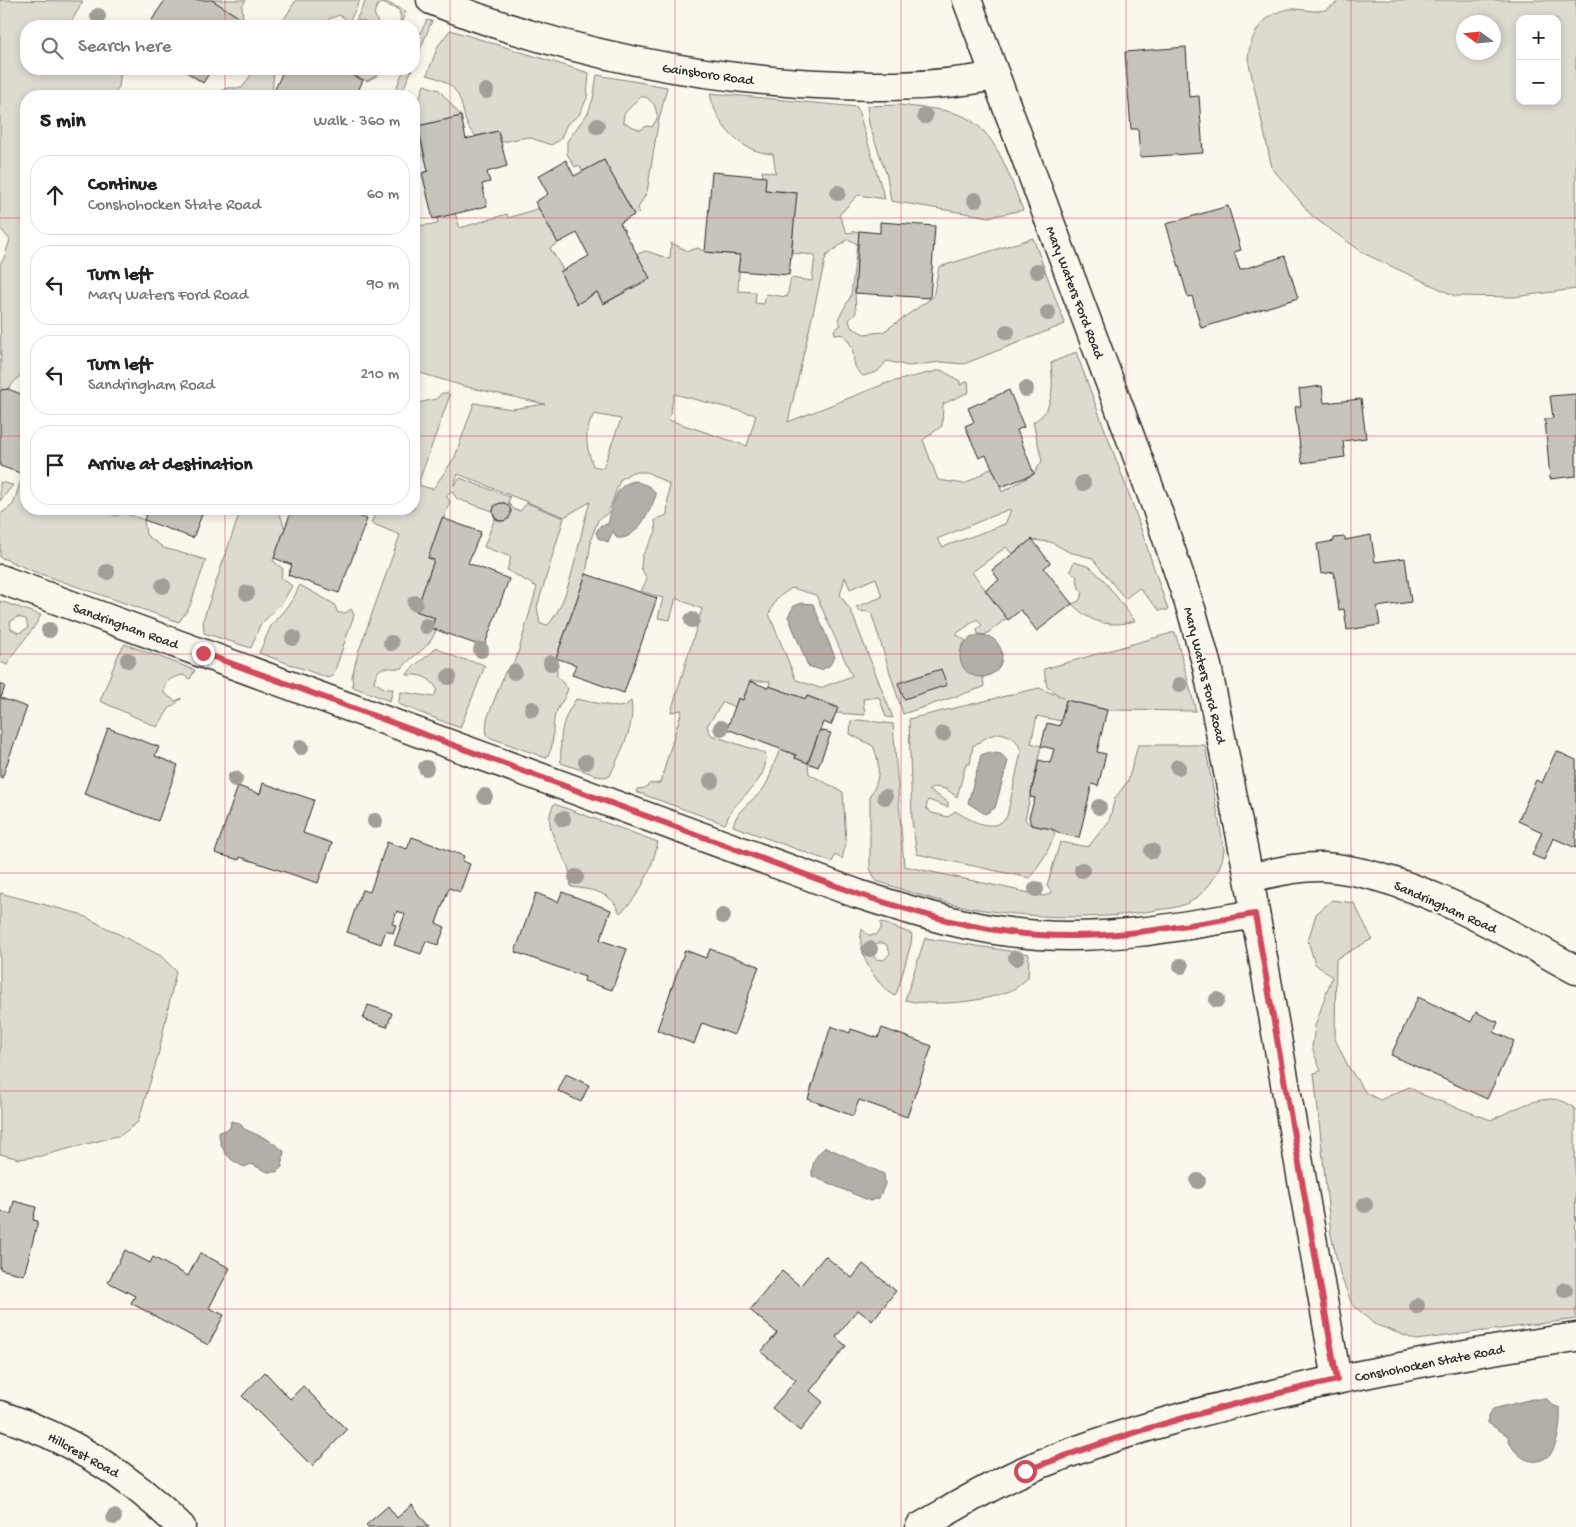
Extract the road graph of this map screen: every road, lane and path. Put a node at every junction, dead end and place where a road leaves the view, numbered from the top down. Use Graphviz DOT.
graph roads {
  1 [pos="431,0"];
  2 [pos="966,0"];
  3 [pos="995,76"];
  4 [pos="0,579"];
  5 [pos="1249,878"];
  6 [pos="1255,914"];
  7 [pos="1576,970"];
  8 [pos="1576,1337"];
  9 [pos="1337,1380"];
  10 [pos="0,1414"];
  11 [pos="181,1527"];
  12 [pos="920,1527"];
  1 -- 3 [label="street, Gainsboro Road"];
  2 -- 3 [label="street, Mary Waters Ford Road"];
  3 -- 5 [label="street, Mary Waters Ford Road"];
  4 -- 6 [label="street, Sandringham Road"];
  5 -- 6 [label="street, Mary Waters Ford Road"];
  5 -- 7 [label="street, Sandringham Road"];
  6 -- 9 [label="street, Mary Waters Ford Road"];
  8 -- 9 [label="street, Conshohocken State Road"];
  9 -- 12 [label="street, Conshohocken State Road"];
  10 -- 11 [label="street, Hillcrest Road"];
}
